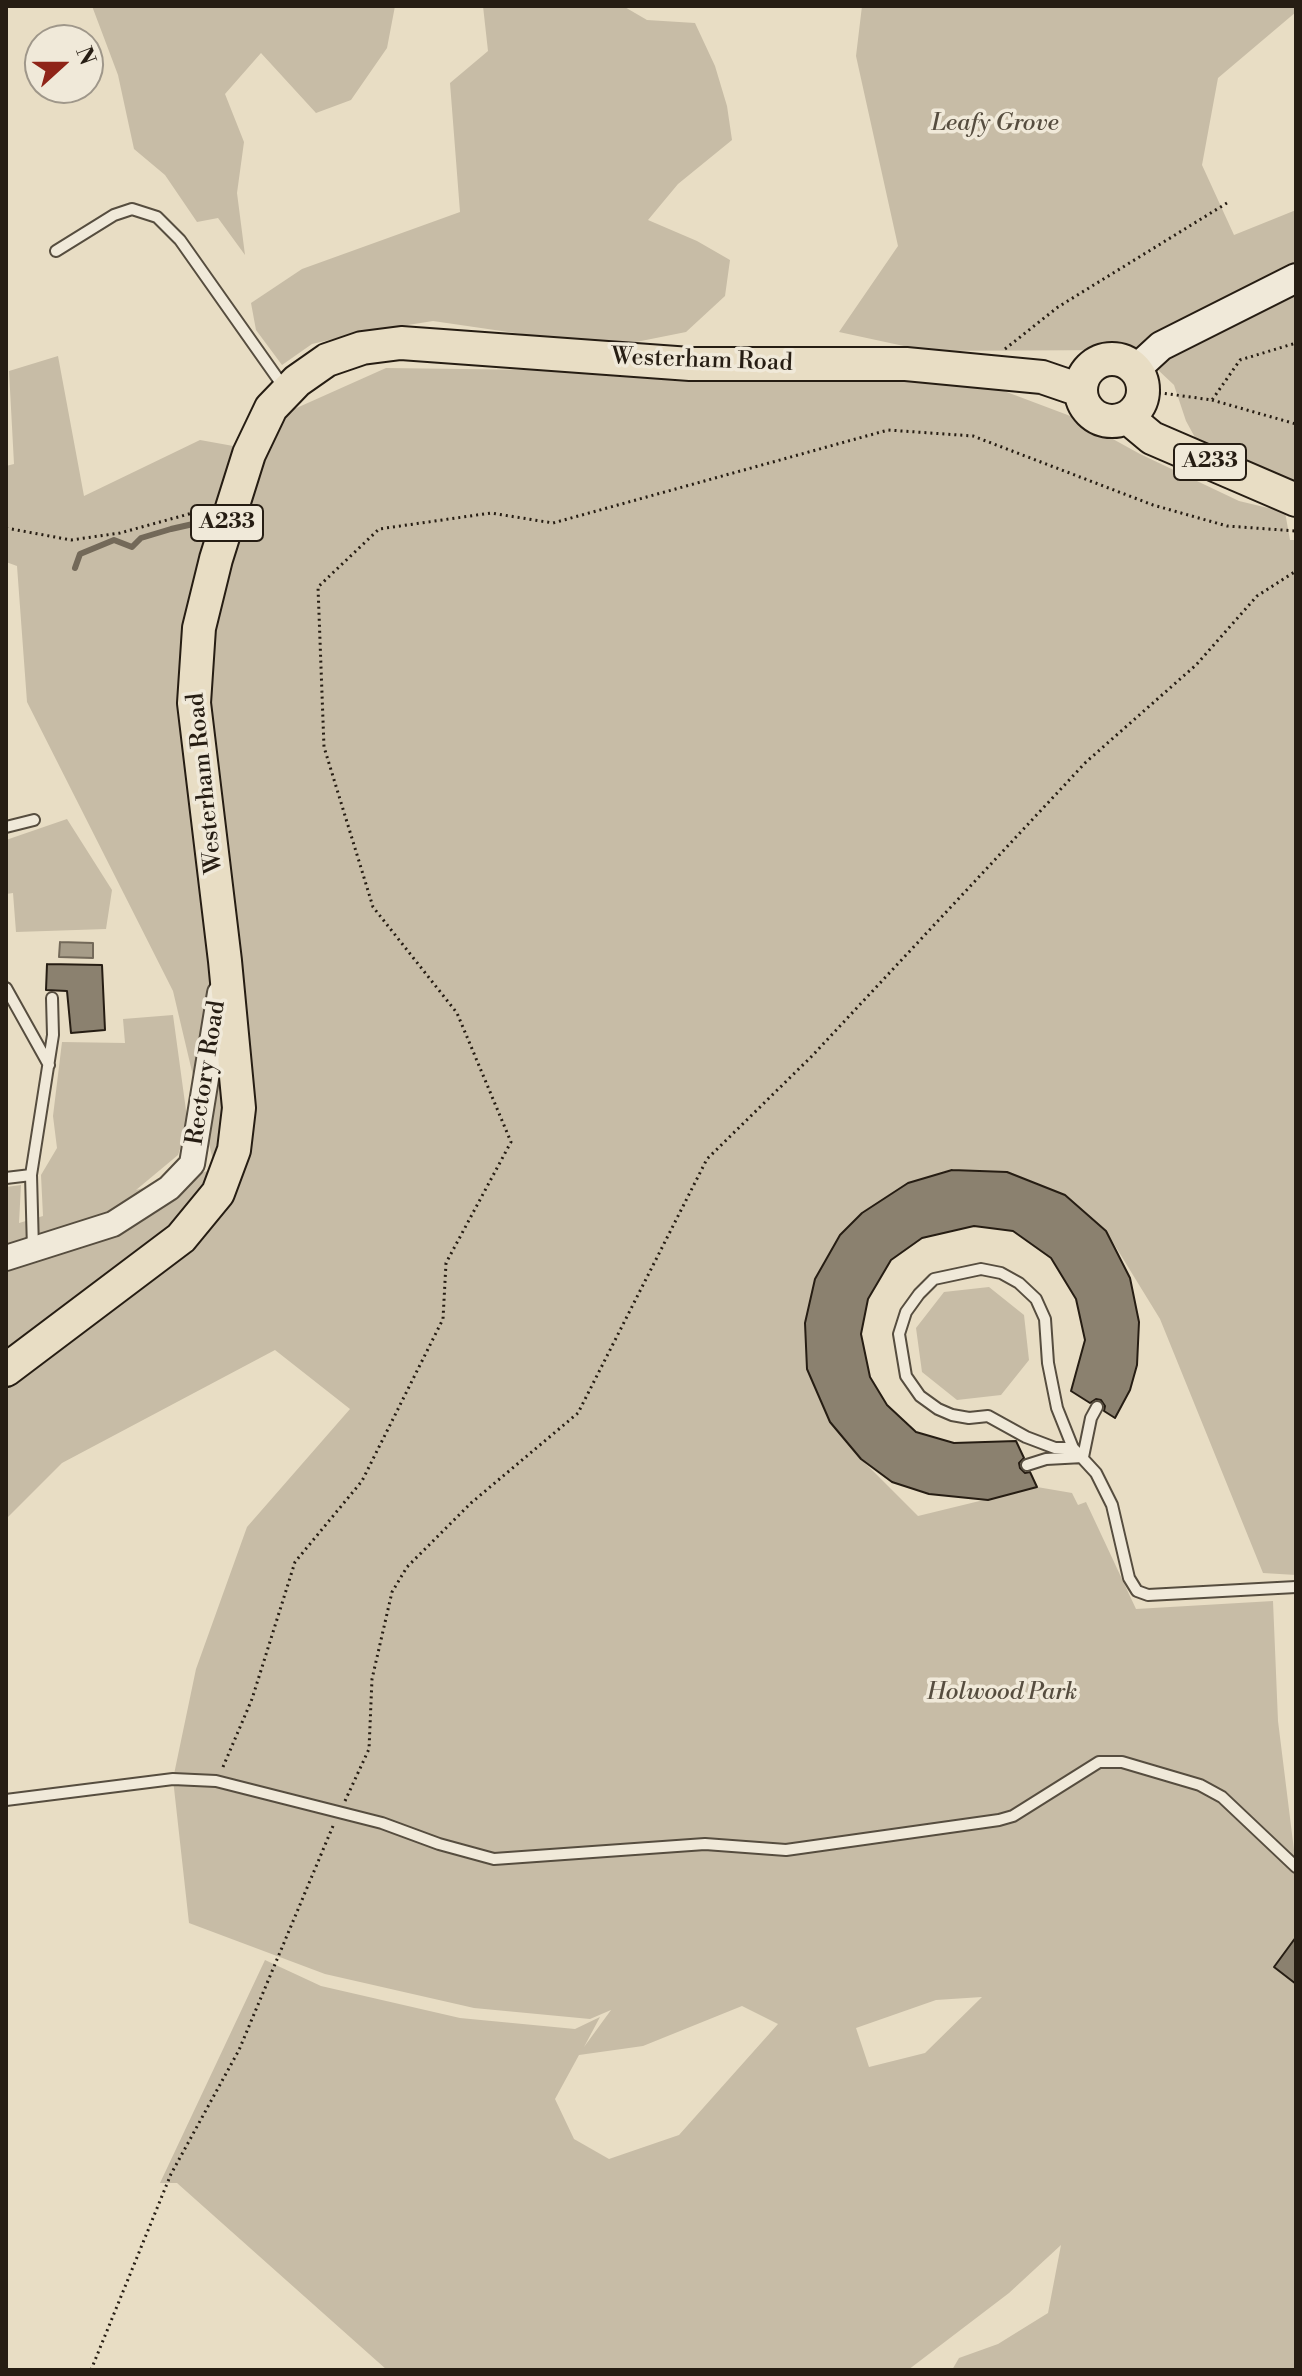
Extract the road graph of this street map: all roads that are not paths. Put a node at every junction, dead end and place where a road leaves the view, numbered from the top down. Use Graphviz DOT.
graph roads {
  1 [pos="56,251"];
  2 [pos="1296,278"];
  3 [pos="1140,380"];
  4 [pos="1080,390"];
  5 [pos="287,391"];
  6 [pos="1128,418"];
  7 [pos="1296,500"];
  8 [pos="34,820"];
  9 [pos="6,827"];
  10 [pos="225,961"];
  11 [pos="6,988"];
  12 [pos="52,998"];
  13 [pos="49,1065"];
  14 [pos="31,1175"];
  15 [pos="6,1178"];
  16 [pos="33,1251"];
  17 [pos="6,1258"];
  18 [pos="6,1370"];
  19 [pos="1097,1407"];
  20 [pos="1073,1448"];
  21 [pos="1083,1457"];
  22 [pos="1027,1465"];
  23 [pos="1296,1587"];
  24 [pos="6,1800"];
  25 [pos="1296,1867"];
  1 -- 5 [label="lane"];
  2 -- 3 [label="main road"];
  3 -- 4 [label="main road"];
  3 -- 6 [label="main road"];
  4 -- 5 [label="main road, Westerham Road / A233"];
  4 -- 6 [label="main road, A233"];
  5 -- 10 [label="main road, Westerham Road / A233"];
  6 -- 7 [label="main road, A233"];
  8 -- 9 [label="lane"];
  10 -- 16 [label="street, Rectory Road"];
  10 -- 18 [label="main road, Westerham Road / A233"];
  11 -- 13 [label="lane"];
  12 -- 13 [label="lane"];
  13 -- 14 [label="lane"];
  14 -- 15 [label="lane"];
  14 -- 16 [label="lane"];
  16 -- 17 [label="street, Rectory Road"];
  19 -- 21 [label="lane"];
  20 -- 20 [label="lane"];
  20 -- 21 [label="lane"];
  21 -- 22 [label="lane"];
  21 -- 23 [label="lane"];
  24 -- 25 [label="lane"];
}
